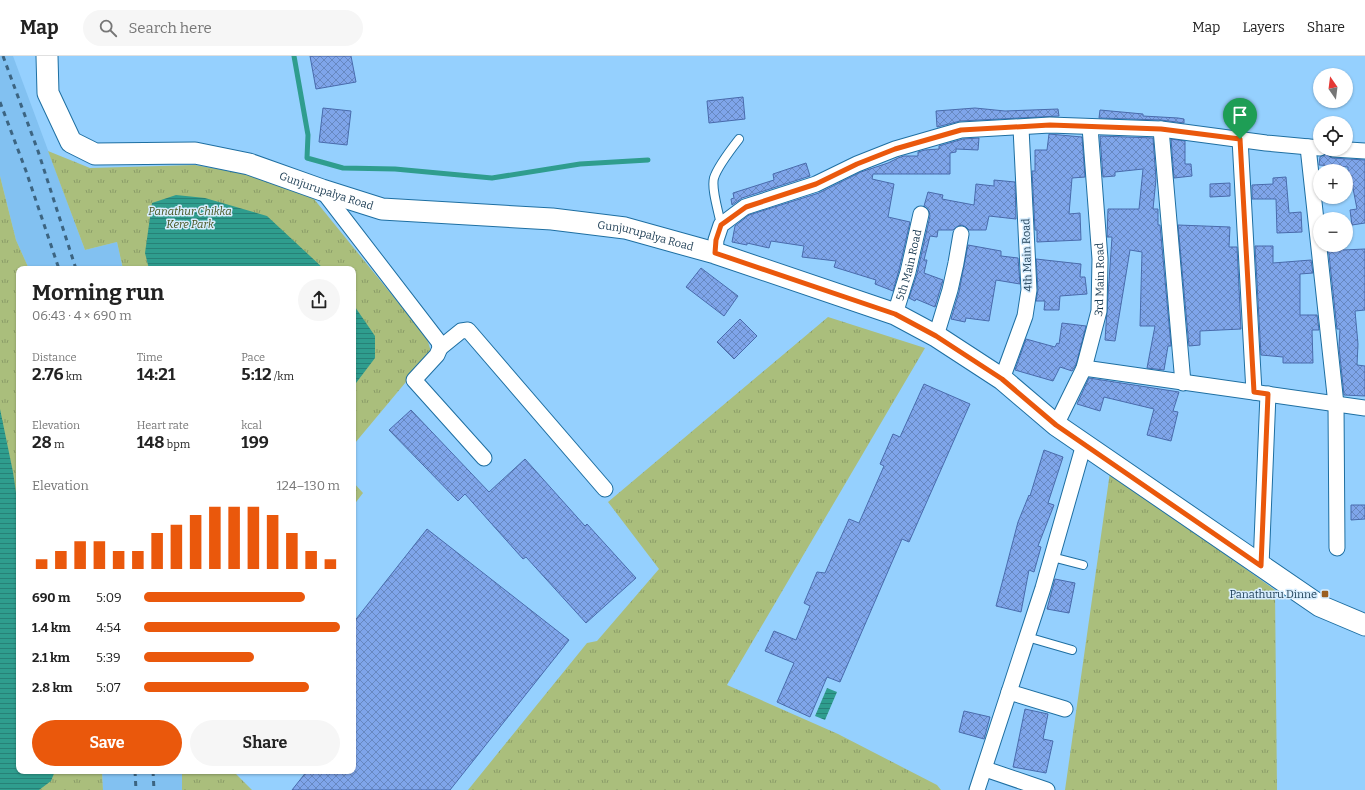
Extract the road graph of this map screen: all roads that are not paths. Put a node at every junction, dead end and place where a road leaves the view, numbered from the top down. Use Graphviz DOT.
graph roads {
  1 [pos="48,56"];
  2 [pos="1090,127"];
  3 [pos="1021,128"];
  4 [pos="1161,129"];
  5 [pos="739,139"];
  6 [pos="1240,139"];
  7 [pos="1313,148"];
  8 [pos="1353,150"];
  9 [pos="1365,150"];
  10 [pos="1315,156"];
  11 [pos="322,190"];
  12 [pos="921,214"];
  13 [pos="721,225"];
  14 [pos="961,234"];
  15 [pos="715,253"];
  16 [pos="895,314"];
  17 [pos="936,336"];
  18 [pos="440,348"];
  19 [pos="1084,368"];
  20 [pos="1002,379"];
  21 [pos="1182,382"];
  22 [pos="1261,393"];
  23 [pos="1336,404"];
  24 [pos="1365,408"];
  25 [pos="1056,425"];
  26 [pos="1084,444"];
  27 [pos="484,458"];
  28 [pos="606,489"];
  29 [pos="1337,548"];
  30 [pos="1052,557"];
  31 [pos="1083,565"];
  32 [pos="1261,566"];
  33 [pos="1365,625"];
  34 [pos="1027,637"];
  35 [pos="1072,650"];
  36 [pos="1009,692"];
  37 [pos="1065,709"];
  38 [pos="985,769"];
  39 [pos="977,790"];
  40 [pos="1047,790"];
  1 -- 11 [label="street, Gunjurupalya Road"];
  2 -- 3 [label="street"];
  2 -- 4 [label="street"];
  2 -- 19 [label="street, 3rd Main Road"];
  3 -- 13 [label="street"];
  3 -- 20 [label="street, 4th Main Road"];
  4 -- 6 [label="street"];
  4 -- 21 [label="street"];
  5 -- 13 [label="lane"];
  6 -- 7 [label="street"];
  6 -- 22 [label="street"];
  8 -- 9 [label="street"];
  10 -- 23 [label="street"];
  11 -- 15 [label="street, Gunjurupalya Road"];
  11 -- 18 [label="street"];
  12 -- 16 [label="street, 5th Main Road"];
  13 -- 15 [label="street"];
  14 -- 17 [label="street"];
  15 -- 16 [label="street, Gunjurupalya Road"];
  16 -- 17 [label="street, Gunjurupalya Road"];
  17 -- 20 [label="street, Gunjurupalya Road"];
  18 -- 27 [label="street"];
  18 -- 28 [label="street"];
  19 -- 21 [label="street"];
  19 -- 25 [label="street, 3rd Main Road"];
  20 -- 25 [label="street, Gunjurupalya Road"];
  21 -- 22 [label="street"];
  22 -- 23 [label="street"];
  22 -- 32 [label="street"];
  23 -- 24 [label="street"];
  23 -- 29 [label="street"];
  25 -- 26 [label="street, Gunjurupalya Road"];
  26 -- 30 [label="street"];
  26 -- 32 [label="street, Gunjurupalya Road"];
  30 -- 31 [label="lane"];
  30 -- 34 [label="street"];
  32 -- 33 [label="street, Gunjurupalya Road"];
  34 -- 35 [label="lane"];
  34 -- 36 [label="street"];
  36 -- 37 [label="street"];
  36 -- 38 [label="street"];
  38 -- 39 [label="street"];
  38 -- 40 [label="street"];
}
